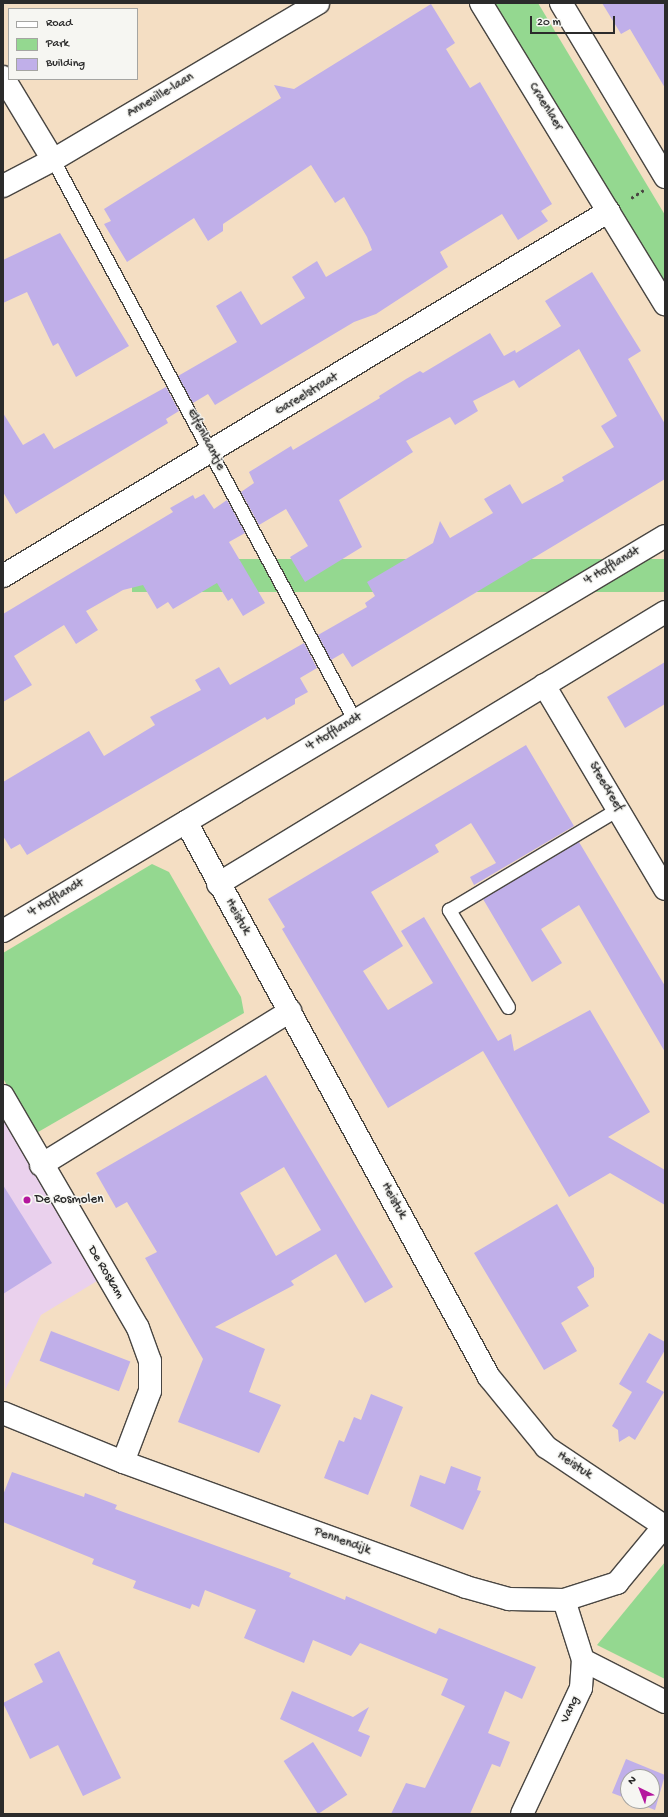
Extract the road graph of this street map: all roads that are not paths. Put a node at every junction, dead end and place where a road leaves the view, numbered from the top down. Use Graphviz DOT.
graph roads {
  1 [pos="318,3"];
  2 [pos="482,3"];
  3 [pos="561,3"];
  4 [pos="3,77"];
  5 [pos="53,160"];
  6 [pos="665,177"];
  7 [pos="3,186"];
  8 [pos="609,211"];
  9 [pos="665,304"];
  10 [pos="212,453"];
  11 [pos="665,536"];
  12 [pos="3,576"];
  13 [pos="665,612"];
  14 [pos="544,685"];
  15 [pos="355,720"];
  16 [pos="618,809"];
  17 [pos="186,822"];
  18 [pos="218,884"];
  19 [pos="665,889"];
  20 [pos="3,931"];
  21 [pos="508,1007"];
  22 [pos="290,1011"];
  23 [pos="3,1096"];
  24 [pos="41,1165"];
  25 [pos="3,1413"];
  26 [pos="123,1462"];
  27 [pos="665,1525"];
  28 [pos="564,1600"];
  29 [pos="583,1660"];
  30 [pos="665,1702"];
  31 [pos="522,1814"];
  1 -- 5 [label="street, Anneville-laan"];
  2 -- 8 [label="street, Craenlaer"];
  3 -- 6 [label="street"];
  4 -- 5 [label="street"];
  5 -- 7 [label="street, Anneville-laan"];
  5 -- 10 [label="lane, Elfenlaantje"];
  8 -- 9 [label="street, Craenlaer"];
  8 -- 10 [label="street, Gareelstraat"];
  10 -- 12 [label="street, Gareelstraat"];
  10 -- 15 [label="lane, Elfenlaantje"];
  11 -- 15 [label="street, 't Hofflandt"];
  13 -- 14 [label="street"];
  14 -- 16 [label="street, Steedreef"];
  14 -- 18 [label="street"];
  15 -- 17 [label="street, 't Hofflandt"];
  16 -- 19 [label="street, Steedreef"];
  16 -- 21 [label="lane"];
  17 -- 18 [label="street, Heistuk"];
  17 -- 20 [label="street, 't Hofflandt"];
  18 -- 22 [label="street, Heistuk"];
  22 -- 24 [label="street"];
  22 -- 27 [label="street, Heistuk"];
  23 -- 24 [label="street, De Roskam"];
  24 -- 26 [label="street, De Roskam"];
  25 -- 26 [label="street, Pennendijk"];
  26 -- 28 [label="street, Pennendijk"];
  27 -- 28 [label="street, Pennendijk"];
  28 -- 29 [label="street, Vang"];
  29 -- 30 [label="street"];
  29 -- 31 [label="street, Vang"];
}
